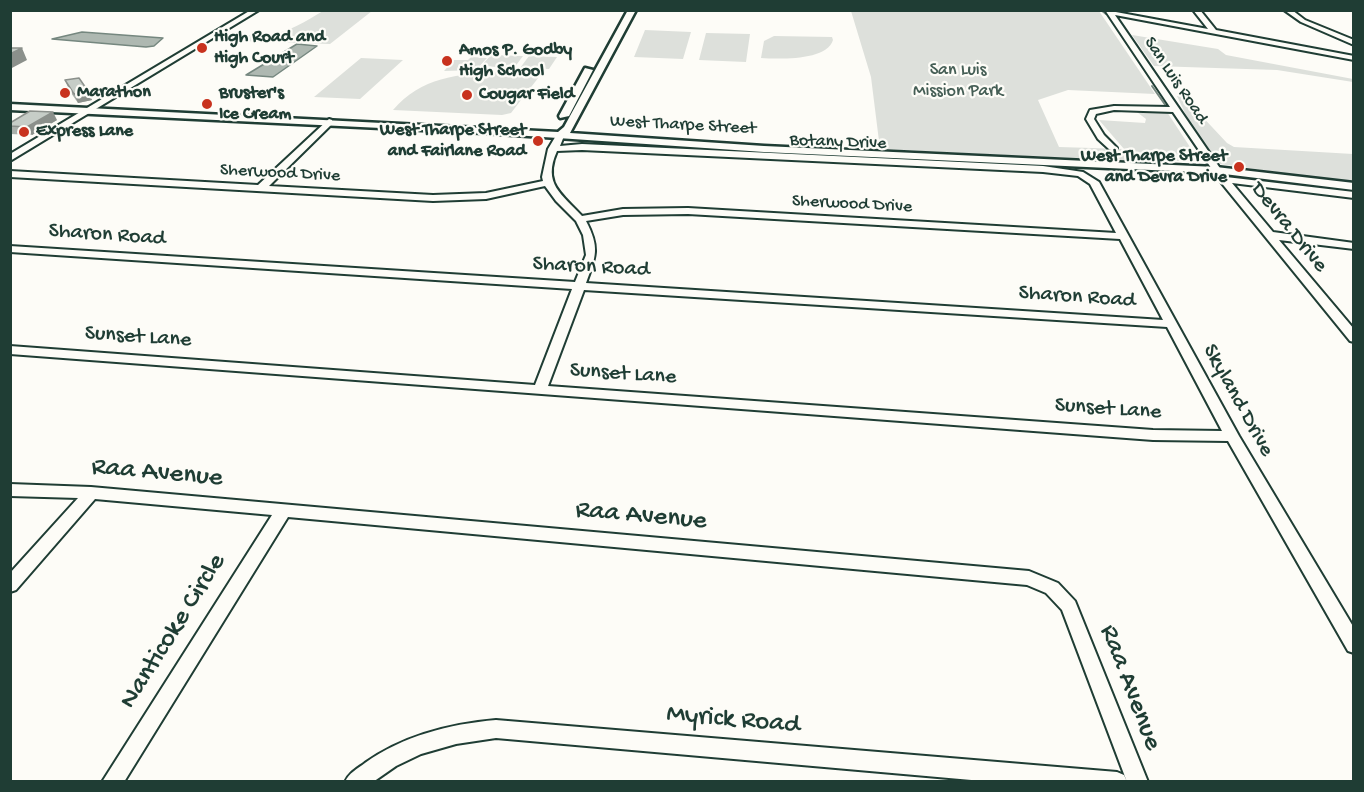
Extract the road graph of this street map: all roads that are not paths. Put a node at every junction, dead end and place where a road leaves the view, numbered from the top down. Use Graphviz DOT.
graph roads {
  1 [pos="256,10"];
  2 [pos="1196,10"];
  3 [pos="1287,10"];
  4 [pos="627,11"];
  5 [pos="1110,13"];
  6 [pos="1324,30"];
  7 [pos="1345,30"];
  8 [pos="1214,34"];
  9 [pos="1353,43"];
  10 [pos="1353,58"];
  11 [pos="1353,63"];
  12 [pos="583,78"];
  13 [pos="596,79"];
  14 [pos="10,107"];
  15 [pos="1175,110"];
  16 [pos="90,111"];
  17 [pos="329,122"];
  18 [pos="560,136"];
  19 [pos="1113,148"];
  20 [pos="552,149"];
  21 [pos="10,158"];
  22 [pos="10,174"];
  23 [pos="1219,174"];
  24 [pos="1086,176"];
  25 [pos="547,183"];
  26 [pos="1353,187"];
  27 [pos="260,189"];
  28 [pos="1353,195"];
  29 [pos="580,219"];
  30 [pos="1268,235"];
  31 [pos="1122,236"];
  32 [pos="1353,246"];
  33 [pos="10,249"];
  34 [pos="581,286"];
  35 [pos="1170,324"];
  36 [pos="1353,338"];
  37 [pos="10,350"];
  38 [pos="540,390"];
  39 [pos="1232,436"];
  40 [pos="10,490"];
  41 [pos="91,493"];
  42 [pos="283,511"];
  43 [pos="10,585"];
  44 [pos="1353,645"];
  45 [pos="362,780"];
  46 [pos="112,782"];
  47 [pos="1118,782"];
  48 [pos="1138,782"];
  1 -- 16 [label="street"];
  2 -- 8 [label="street"];
  3 -- 6 [label="street"];
  4 -- 12 [label="main road"];
  4 -- 13 [label="main road"];
  5 -- 8 [label="street"];
  5 -- 15 [label="street, San Luis Road"];
  6 -- 7 [label="street"];
  6 -- 9 [label="street"];
  8 -- 10 [label="street"];
  8 -- 11 [label="street"];
  12 -- 13 [label="main road"];
  12 -- 18 [label="main road"];
  13 -- 18 [label="main road"];
  14 -- 16 [label="main road, West Tharpe Street"];
  15 -- 19 [label="street"];
  15 -- 23 [label="street, San Luis Road"];
  16 -- 17 [label="main road, West Tharpe Street"];
  16 -- 21 [label="street"];
  17 -- 18 [label="main road, West Tharpe Street"];
  17 -- 27 [label="street"];
  18 -- 20 [label="street"];
  18 -- 23 [label="main road, West Tharpe Street"];
  20 -- 24 [label="street, Botany Drive"];
  20 -- 25 [label="street"];
  22 -- 27 [label="street, Sherwood Drive"];
  23 -- 26 [label="main road, West Tharpe Street"];
  23 -- 28 [label="street"];
  23 -- 30 [label="street, Devra Drive"];
  24 -- 31 [label="street, Skyland Drive"];
  25 -- 27 [label="street, Sherwood Drive"];
  25 -- 29 [label="street"];
  29 -- 31 [label="street, Sherwood Drive"];
  29 -- 34 [label="street"];
  30 -- 32 [label="street"];
  30 -- 36 [label="street, Devra Drive"];
  31 -- 35 [label="street, Skyland Drive"];
  33 -- 34 [label="street, Sharon Road"];
  34 -- 35 [label="street, Sharon Road"];
  34 -- 38 [label="street"];
  35 -- 39 [label="street, Skyland Drive"];
  37 -- 38 [label="street, Sunset Lane"];
  38 -- 39 [label="street, Sunset Lane"];
  39 -- 44 [label="street, Skyland Drive"];
  40 -- 41 [label="street, Raa Avenue"];
  41 -- 42 [label="street, Raa Avenue"];
  41 -- 43 [label="street"];
  42 -- 46 [label="street, Nanticoke Circle"];
  42 -- 48 [label="street, Raa Avenue"];
  45 -- 47 [label="street, Myrick Road"];
}
